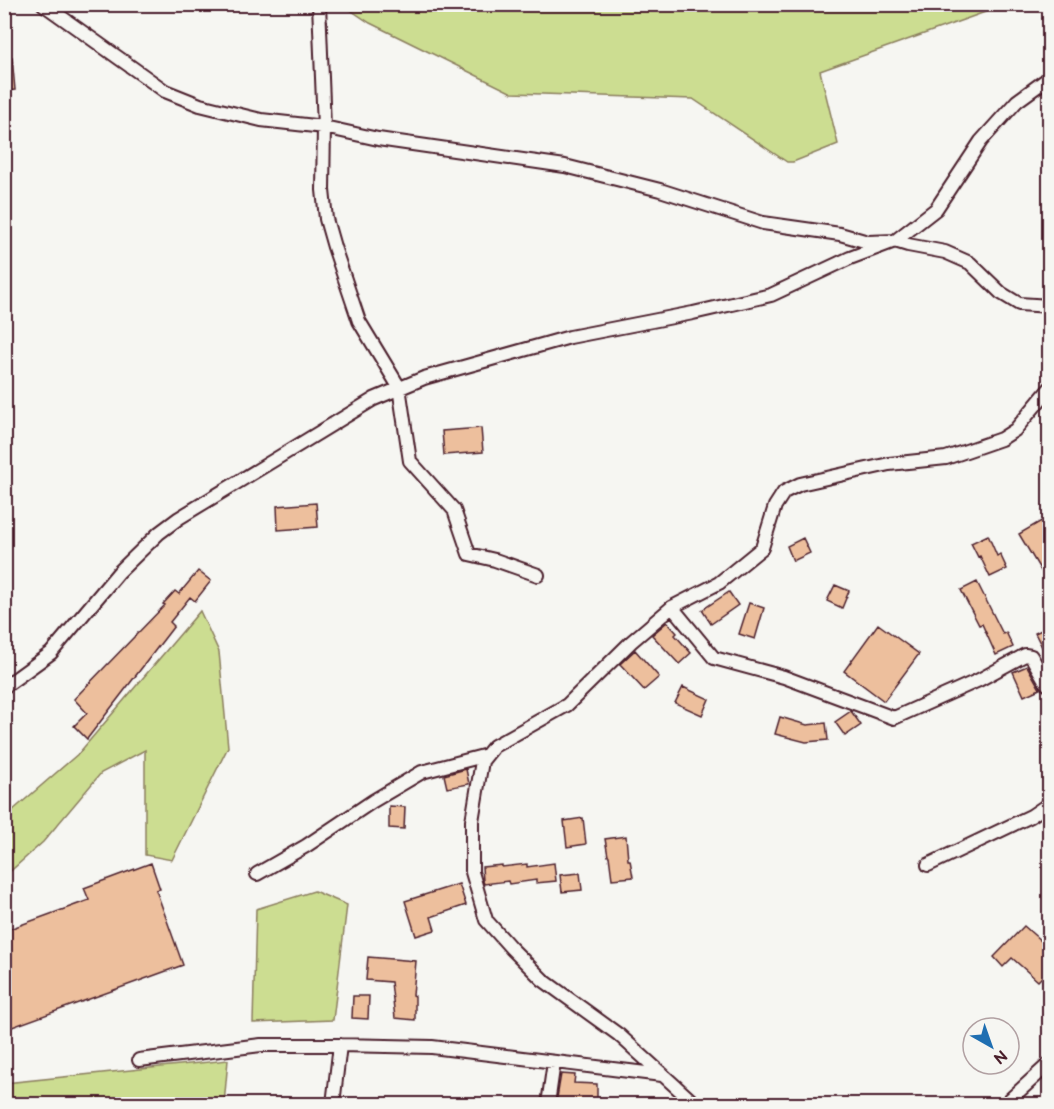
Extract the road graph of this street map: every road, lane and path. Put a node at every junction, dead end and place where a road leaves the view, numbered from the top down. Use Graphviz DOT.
graph roads {
  1 [pos="43,4"];
  2 [pos="319,4"];
  3 [pos="1050,77"];
  4 [pos="324,126"];
  5 [pos="895,241"];
  6 [pos="1050,306"];
  7 [pos="399,387"];
  8 [pos="1050,388"];
  9 [pos="538,575"];
  10 [pos="672,607"];
  11 [pos="1050,686"];
  12 [pos="4,687"];
  13 [pos="487,755"];
  14 [pos="1050,803"];
  15 [pos="928,866"];
  16 [pos="257,874"];
  17 [pos="340,1045"];
  18 [pos="139,1060"];
  19 [pos="554,1062"];
  20 [pos="1050,1063"];
  21 [pos="662,1076"];
  22 [pos="333,1104"];
  23 [pos="548,1104"];
  24 [pos="695,1104"];
  25 [pos="1005,1104"];
  1 -- 4 [label="street"];
  2 -- 4 [label="street"];
  3 -- 5 [label="street"];
  4 -- 5 [label="street"];
  4 -- 7 [label="street"];
  5 -- 6 [label="street"];
  5 -- 7 [label="street"];
  7 -- 9 [label="street"];
  7 -- 12 [label="street"];
  8 -- 10 [label="street"];
  10 -- 11 [label="street"];
  10 -- 13 [label="street"];
  13 -- 16 [label="street"];
  13 -- 21 [label="street"];
  14 -- 15 [label="street"];
  17 -- 18 [label="street"];
  17 -- 19 [label="street"];
  17 -- 22 [label="street"];
  19 -- 21 [label="street"];
  19 -- 23 [label="street"];
  20 -- 25 [label="street"];
  21 -- 24 [label="street"];
}
